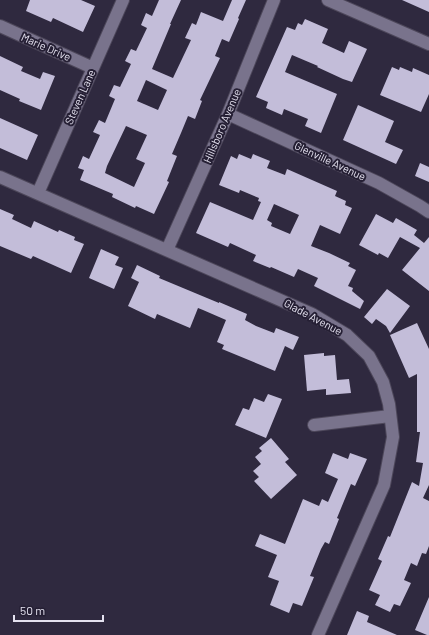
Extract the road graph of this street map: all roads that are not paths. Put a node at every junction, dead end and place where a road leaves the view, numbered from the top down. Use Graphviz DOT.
graph roads {
  1 [pos="123,0"];
  2 [pos="274,0"];
  3 [pos="328,0"];
  4 [pos="0,26"];
  5 [pos="429,44"];
  6 [pos="93,68"];
  7 [pos="228,114"];
  8 [pos="0,177"];
  9 [pos="38,193"];
  10 [pos="429,212"];
  11 [pos="167,250"];
  12 [pos="390,416"];
  13 [pos="314,425"];
  14 [pos="318,635"];
  1 -- 6 [label="street, Steven Lane"];
  2 -- 7 [label="street, Hillsboro Avenue"];
  3 -- 5 [label="street"];
  4 -- 6 [label="street, Marie Drive"];
  6 -- 9 [label="street, Steven Lane"];
  7 -- 10 [label="street, Glenville Avenue"];
  7 -- 11 [label="street, Hillsboro Avenue"];
  8 -- 9 [label="street, Glade Avenue"];
  9 -- 11 [label="street, Glade Avenue"];
  11 -- 12 [label="street, Glade Avenue"];
  12 -- 13 [label="street"];
  12 -- 14 [label="street, Glade Avenue"];
}
